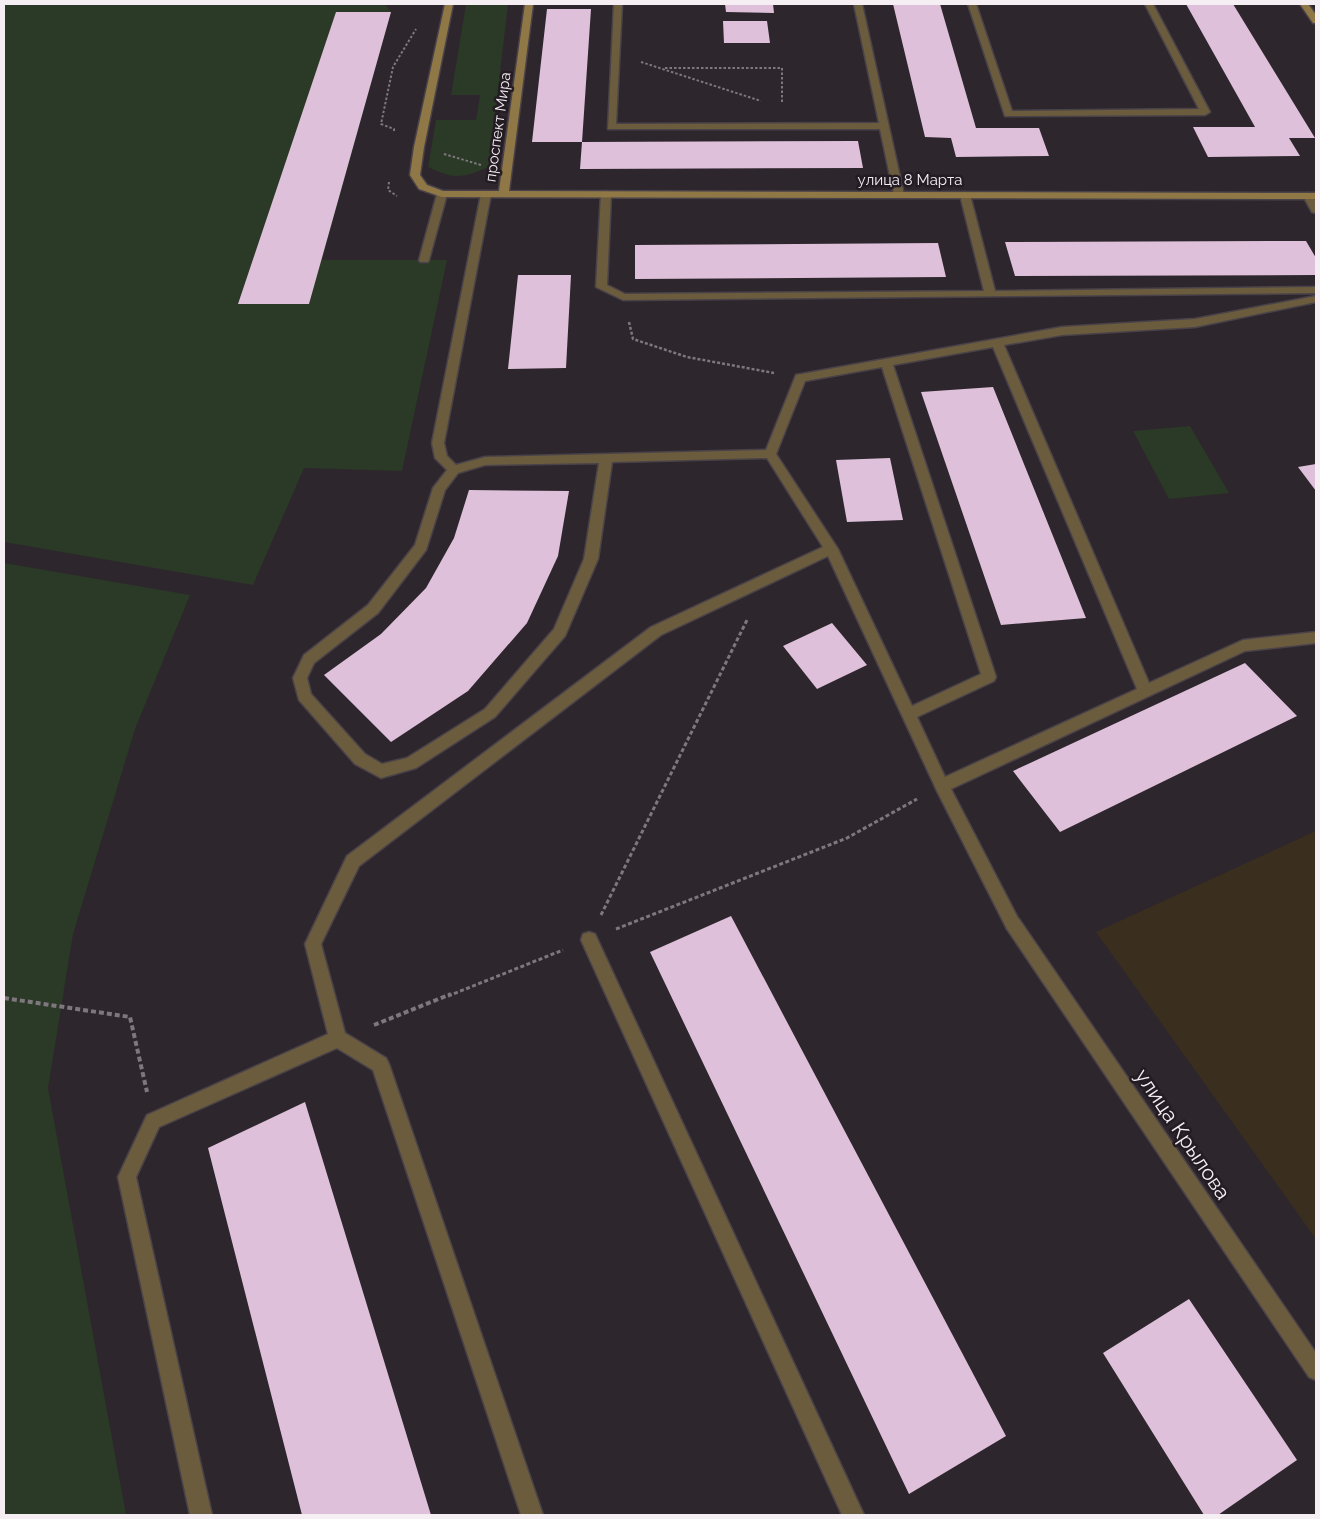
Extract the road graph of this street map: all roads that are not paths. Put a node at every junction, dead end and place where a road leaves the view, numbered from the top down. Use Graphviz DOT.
graph roads {
  1 [pos="449,4"];
  2 [pos="529,4"];
  3 [pos="618,4"];
  4 [pos="858,4"];
  5 [pos="972,4"];
  6 [pos="1149,4"];
  7 [pos="1304,4"];
  8 [pos="1316,21"];
  9 [pos="884,126"];
  10 [pos="442,194"];
  11 [pos="486,194"];
  12 [pos="504,194"];
  13 [pos="606,194"];
  14 [pos="898,195"];
  15 [pos="965,195"];
  16 [pos="1312,196"];
  17 [pos="1316,210"];
  18 [pos="424,260"];
  19 [pos="1316,290"];
  20 [pos="990,294"];
  21 [pos="1316,299"];
  22 [pos="997,342"];
  23 [pos="886,362"];
  24 [pos="770,454"];
  25 [pos="606,458"];
  26 [pos="454,470"];
  27 [pos="831,549"];
  28 [pos="1316,638"];
  29 [pos="1146,691"];
  30 [pos="908,715"];
  31 [pos="942,786"];
  32 [pos="589,940"];
  33 [pos="338,1039"];
  34 [pos="1316,1370"];
  35 [pos="201,1515"];
  36 [pos="532,1515"];
  37 [pos="853,1515"];
  1 -- 10 [label="street, проспект Мира"];
  2 -- 12 [label="street, проспект Мира"];
  3 -- 9 [label="street"];
  4 -- 9 [label="street"];
  5 -- 6 [label="street"];
  7 -- 8 [label="street"];
  9 -- 14 [label="street"];
  10 -- 11 [label="street, проспект Мира"];
  10 -- 18 [label="street"];
  11 -- 12 [label="street, проспект Мира"];
  11 -- 26 [label="street"];
  12 -- 13 [label="street, улица 8 Марта"];
  13 -- 14 [label="street, улица 8 Марта"];
  13 -- 20 [label="street"];
  14 -- 15 [label="street, улица 8 Марта"];
  15 -- 16 [label="street, улица 8 Марта"];
  15 -- 20 [label="street"];
  16 -- 17 [label="street"];
  19 -- 20 [label="street"];
  21 -- 22 [label="street"];
  22 -- 23 [label="street"];
  22 -- 29 [label="street"];
  23 -- 24 [label="street"];
  23 -- 30 [label="street"];
  24 -- 25 [label="street"];
  24 -- 27 [label="street, улица Крылова"];
  25 -- 26 [label="street"];
  25 -- 26 [label="street"];
  27 -- 30 [label="street, улица Крылова"];
  27 -- 33 [label="street"];
  28 -- 29 [label="street"];
  29 -- 31 [label="street"];
  30 -- 31 [label="street, улица Крылова"];
  31 -- 34 [label="street, улица Крылова"];
  32 -- 37 [label="street"];
  33 -- 35 [label="street"];
  33 -- 36 [label="street"];
}
